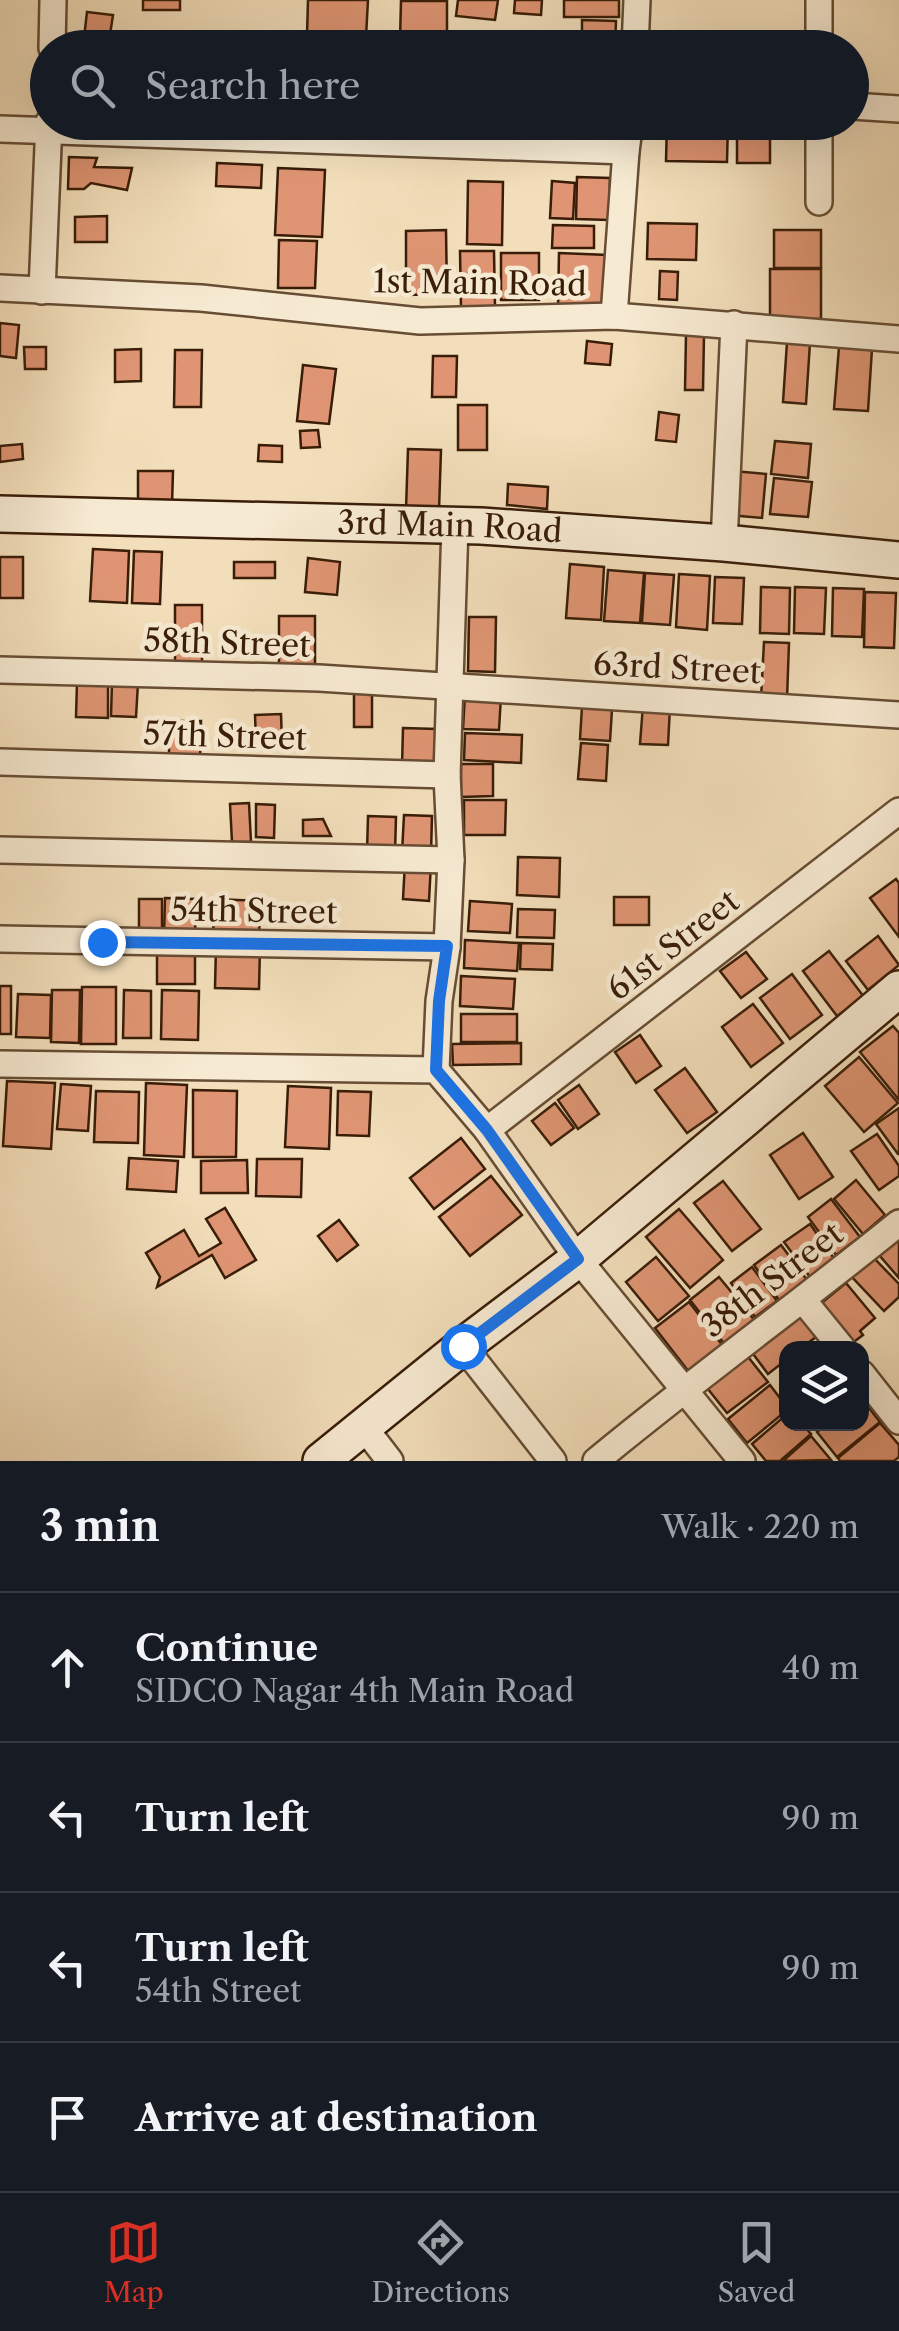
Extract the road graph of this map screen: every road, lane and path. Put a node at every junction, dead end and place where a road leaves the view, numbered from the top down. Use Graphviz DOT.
graph roads {
  1 [pos="53,0"];
  2 [pos="637,0"];
  3 [pos="818,0"];
  4 [pos="52,30"];
  5 [pos="636,30"];
  6 [pos="819,30"];
  7 [pos="869,107"];
  8 [pos="899,109"];
  9 [pos="30,128"];
  10 [pos="0,129"];
  11 [pos="48,140"];
  12 [pos="349,140"];
  13 [pos="628,140"];
  14 [pos="819,140"];
  15 [pos="626,152"];
  16 [pos="819,202"];
  17 [pos="0,288"];
  18 [pos="42,290"];
  19 [pos="614,316"];
  20 [pos="734,324"];
  21 [pos="899,339"];
  22 [pos="0,514"];
  23 [pos="455,526"];
  24 [pos="724,543"];
  25 [pos="899,560"];
  26 [pos="0,670"];
  27 [pos="452,687"];
  28 [pos="899,716"];
  29 [pos="0,762"];
  30 [pos="447,775"];
  31 [pos="899,811"];
  32 [pos="0,850"];
  33 [pos="452,860"];
  34 [pos="0,939"];
  35 [pos="447,946"];
  36 [pos="899,989"];
  37 [pos="0,1064"];
  38 [pos="436,1070"];
  39 [pos="487,1130"];
  40 [pos="899,1223"];
  41 [pos="578,1259"];
  42 [pos="804,1300"];
  43 [pos="836,1341"];
  44 [pos="463,1346"];
  45 [pos="869,1382"];
  46 [pos="684,1388"];
  47 [pos="896,1411"];
  48 [pos="363,1426"];
  49 [pos="320,1461"];
  50 [pos="390,1461"];
  51 [pos="552,1461"];
  52 [pos="596,1461"];
  53 [pos="742,1461"];
  1 -- 4 [label="street"];
  2 -- 5 [label="street"];
  3 -- 6 [label="street"];
  7 -- 8 [label="street"];
  9 -- 10 [label="street"];
  11 -- 18 [label="street"];
  12 -- 15 [label="street"];
  13 -- 15 [label="street"];
  14 -- 16 [label="street"];
  15 -- 19 [label="street"];
  17 -- 18 [label="street, 1st Main Road"];
  18 -- 19 [label="street, 1st Main Road"];
  19 -- 20 [label="street, 1st Main Road"];
  20 -- 21 [label="street, 1st Main Road"];
  20 -- 24 [label="street"];
  22 -- 23 [label="street, 3rd Main Road"];
  23 -- 24 [label="street, 3rd Main Road"];
  23 -- 27 [label="street"];
  24 -- 25 [label="street, 3rd Main Road"];
  26 -- 27 [label="street, 58th Street"];
  27 -- 28 [label="street, 63rd Street"];
  27 -- 30 [label="street"];
  29 -- 30 [label="street, 57th Street"];
  30 -- 33 [label="street"];
  31 -- 39 [label="street, 61st Street"];
  32 -- 33 [label="street"];
  33 -- 35 [label="street"];
  34 -- 35 [label="street, 54th Street"];
  35 -- 38 [label="street"];
  36 -- 41 [label="street"];
  37 -- 38 [label="street"];
  38 -- 39 [label="street"];
  39 -- 41 [label="street"];
  40 -- 42 [label="street, 38th Street"];
  41 -- 44 [label="street"];
  41 -- 46 [label="street"];
  42 -- 43 [label="street"];
  42 -- 46 [label="street, 38th Street"];
  44 -- 48 [label="street"];
  44 -- 51 [label="street"];
  45 -- 47 [label="street"];
  46 -- 52 [label="street, 38th Street"];
  46 -- 53 [label="street"];
  48 -- 49 [label="street"];
  48 -- 50 [label="street"];
}
